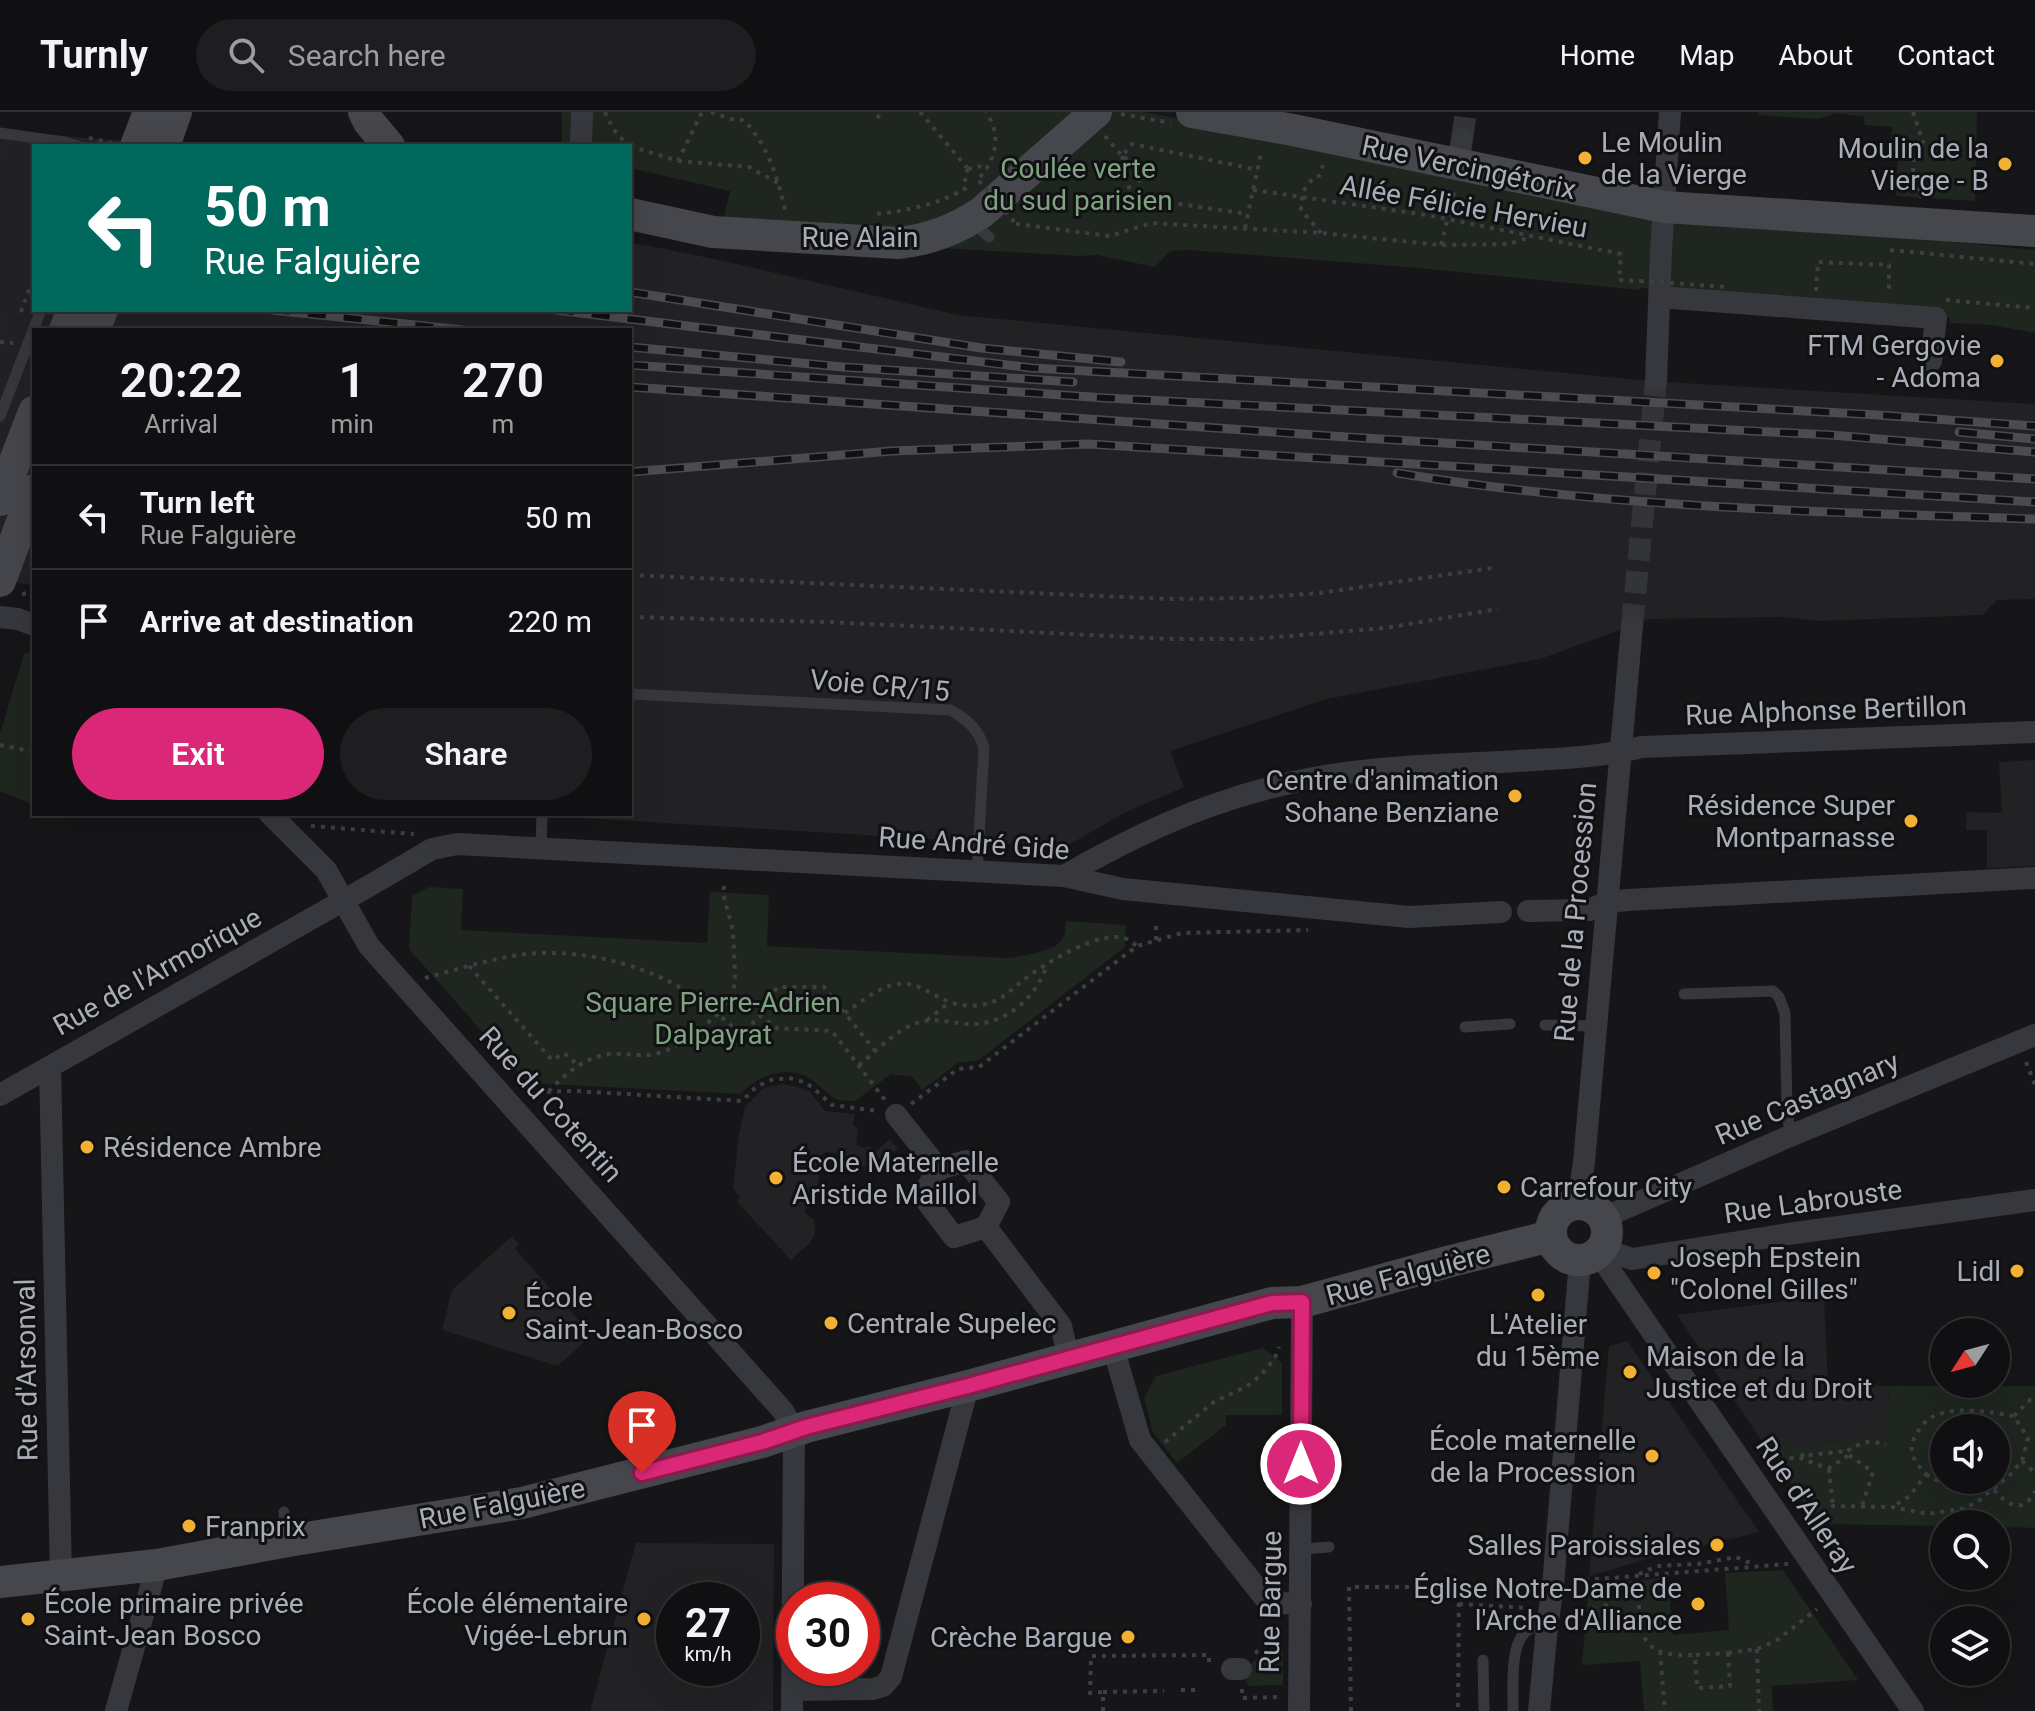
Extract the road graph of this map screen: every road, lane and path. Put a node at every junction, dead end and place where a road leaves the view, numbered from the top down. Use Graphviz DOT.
graph roads {
  1 [pos="176,112"];
  2 [pos="364,112"];
  3 [pos="582,112"];
  4 [pos="605,112"];
  5 [pos="702,112"];
  6 [pos="711,112"];
  7 [pos="732,112"];
  8 [pos="750,112"];
  9 [pos="882,112"];
  10 [pos="920,112"];
  11 [pos="986,112"];
  12 [pos="1192,112"];
  13 [pos="1670,112"];
  14 [pos="1913,112"];
  15 [pos="877,118"];
  16 [pos="730,119"];
  17 [pos="744,120"];
  18 [pos="1098,122"];
  19 [pos="1266,130"];
  20 [pos="0,133"];
  21 [pos="151,136"];
  22 [pos="71,144"];
  23 [pos="387,144"];
  24 [pos="581,144"];
  25 [pos="627,144"];
  26 [pos="632,147"];
  27 [pos="1460,152"];
  28 [pos="1122,156"];
  29 [pos="678,161"];
  30 [pos="1323,165"];
  31 [pos="968,169"];
  32 [pos="1258,170"];
  33 [pos="985,171"];
  34 [pos="979,181"];
  35 [pos="1141,182"];
  36 [pos="778,183"];
  37 [pos="969,186"];
  38 [pos="1253,190"];
  39 [pos="1301,198"];
  40 [pos="1921,198"];
  41 [pos="1664,207"];
  42 [pos="632,214"];
  43 [pos="1248,214"];
  44 [pos="867,215"];
  45 [pos="1447,219"];
  46 [pos="1245,228"];
  47 [pos="2035,231"];
  48 [pos="1321,233"];
  49 [pos="790,237"];
  50 [pos="1531,237"];
  51 [pos="1441,245"];
  52 [pos="1727,287"];
  53 [pos="1816,295"];
  54 [pos="1889,295"];
  55 [pos="1660,297"];
  56 [pos="1933,299"];
  57 [pos="2035,308"];
  58 [pos="32,333"];
  59 [pos="0,342"];
  60 [pos="13,343"];
  61 [pos="1931,361"];
  62 [pos="1656,381"];
  63 [pos="0,416"];
  64 [pos="32,417"];
  65 [pos="32,495"];
  66 [pos="0,500"];
  67 [pos="1492,568"];
  68 [pos="632,575"];
  69 [pos="0,581"];
  70 [pos="1498,609"];
  71 [pos="0,617"];
  72 [pos="632,617"];
  73 [pos="32,624"];
  74 [pos="1632,626"];
  75 [pos="632,694"];
  76 [pos="2035,732"];
  77 [pos="0,745"];
  78 [pos="32,752"];
  79 [pos="1620,753"];
  80 [pos="272,816"];
  81 [pos="542,816"];
  82 [pos="313,827"];
  83 [pos="414,834"];
  84 [pos="442,846"];
  85 [pos="541,849"];
  86 [pos="977,871"];
  87 [pos="1064,876"];
  88 [pos="2035,878"];
  89 [pos="724,886"];
  90 [pos="344,900"];
  91 [pos="1608,902"];
  92 [pos="1528,911"];
  93 [pos="1501,912"];
  94 [pos="1156,920"];
  95 [pos="1316,930"];
  96 [pos="1156,940"];
  97 [pos="1137,946"];
  98 [pos="1048,964"];
  99 [pos="468,965"];
  100 [pos="425,978"];
  101 [pos="1684,994"];
  102 [pos="950,1002"];
  103 [pos="845,1013"];
  104 [pos="718,1014"];
  105 [pos="760,1016"];
  106 [pos="927,1020"];
  107 [pos="1510,1024"];
  108 [pos="1545,1025"];
  109 [pos="1595,1026"];
  110 [pos="1465,1027"];
  111 [pos="2035,1035"];
  112 [pos="876,1052"];
  113 [pos="2023,1056"];
  114 [pos="578,1065"];
  115 [pos="859,1065"];
  116 [pos="50,1067"];
  117 [pos="2035,1085"];
  118 [pos="549,1091"];
  119 [pos="537,1092"];
  120 [pos="0,1095"];
  121 [pos="896,1115"];
  122 [pos="1790,1136"];
  123 [pos="939,1169"];
  124 [pos="2035,1200"];
  125 [pos="986,1227"];
  126 [pos="1592,1237"];
  127 [pos="1302,1302"];
  128 [pos="1282,1340"];
  129 [pos="1113,1347"];
  130 [pos="1069,1359"];
  131 [pos="968,1386"];
  132 [pos="2035,1399"];
  133 [pos="2014,1416"];
  134 [pos="794,1430"];
  135 [pos="1886,1445"];
  136 [pos="1160,1446"];
  137 [pos="1848,1453"];
  138 [pos="1809,1458"];
  139 [pos="2022,1461"];
  140 [pos="1829,1468"];
  141 [pos="1766,1472"];
  142 [pos="2035,1473"];
  143 [pos="1926,1474"];
  144 [pos="2010,1474"];
  145 [pos="1930,1477"];
  146 [pos="2035,1491"];
  147 [pos="1988,1494"];
  148 [pos="1998,1494"];
  149 [pos="1833,1506"];
  150 [pos="1862,1506"];
  151 [pos="1892,1507"];
  152 [pos="1807,1529"];
  153 [pos="1329,1547"];
  154 [pos="1301,1549"];
  155 [pos="1790,1564"];
  156 [pos="157,1565"];
  157 [pos="1757,1567"];
  158 [pos="61,1576"];
  159 [pos="1633,1577"];
  160 [pos="1585,1580"];
  161 [pos="0,1582"];
  162 [pos="1301,1604"];
  163 [pos="1459,1604"];
  164 [pos="1606,1608"];
  165 [pos="1820,1608"];
  166 [pos="1582,1609"];
  167 [pos="1541,1618"];
  168 [pos="1641,1628"];
  169 [pos="1276,1638"];
  170 [pos="1757,1649"];
  171 [pos="1660,1651"];
  172 [pos="1728,1653"];
  173 [pos="1695,1655"];
  174 [pos="1160,1656"];
  175 [pos="1483,1660"];
  176 [pos="1242,1664"];
  177 [pos="1181,1690"];
  178 [pos="1196,1690"];
  179 [pos="1164,1691"];
  180 [pos="1103,1692"];
  181 [pos="792,1700"];
  182 [pos="116,1711"];
  183 [pos="1103,1711"];
  184 [pos="1299,1711"];
  185 [pos="1351,1711"];
  186 [pos="1458,1711"];
  187 [pos="1484,1711"];
  188 [pos="1513,1711"];
  189 [pos="1539,1711"];
  190 [pos="1665,1711"];
  191 [pos="1759,1711"];
  192 [pos="1913,1711"];
  1 -- 21 [label="main road"];
  2 -- 23 [label="main road"];
  3 -- 24 [label="street"];
  4 -- 25 [label="path"];
  5 -- 29 [label="path"];
  6 -- 16 [label="path"];
  7 -- 16 [label="path"];
  8 -- 17 [label="path"];
  9 -- 15 [label="path"];
  10 -- 31 [label="path"];
  11 -- 33 [label="path"];
  12 -- 19 [label="main road, Rue Vercingétorix"];
  13 -- 41 [label="street"];
  14 -- 40 [label="path"];
  16 -- 17 [label="path"];
  17 -- 36 [label="path"];
  18 -- 28 [label="path"];
  18 -- 49 [label="main road, Rue Alain"];
  19 -- 27 [label="main road, Rue Vercingétorix"];
  19 -- 32 [label="path"];
  20 -- 22 [label="lane"];
  26 -- 29 [label="path"];
  27 -- 41 [label="main road, Rue Vercingétorix"];
  27 -- 45 [label="path"];
  28 -- 32 [label="path"];
  28 -- 35 [label="path"];
  28 -- 43 [label="path"];
  29 -- 36 [label="path"];
  30 -- 39 [label="path"];
  31 -- 33 [label="path"];
  31 -- 37 [label="path"];
  32 -- 38 [label="path"];
  33 -- 37 [label="path"];
  34 -- 46 [label="path, bridge"];
  36 -- 49 [label="path"];
  37 -- 44 [label="path"];
  38 -- 39 [label="path, Allée Félicie Hervieu"];
  38 -- 43 [label="path"];
  39 -- 45 [label="path, Allée Félicie Hervieu"];
  39 -- 48 [label="path"];
  41 -- 47 [label="main road, Rue Vercingétorix"];
  41 -- 55 [label="street"];
  42 -- 49 [label="main road, Rue Alain"];
  43 -- 46 [label="path"];
  45 -- 50 [label="path, Allée Félicie Hervieu"];
  45 -- 51 [label="path"];
  46 -- 48 [label="path"];
  48 -- 51 [label="path"];
  50 -- 51 [label="path"];
  50 -- 52 [label="path, Allée Félicie Hervieu, bridge"];
  53 -- 54 [label="path"];
  55 -- 61 [label="street"];
  55 -- 62 [label="street"];
  56 -- 57 [label="path"];
  58 -- 63 [label="lane"];
  59 -- 60 [label="path"];
  64 -- 66 [label="main road"];
  65 -- 69 [label="main road"];
  67 -- 68 [label="path"];
  70 -- 72 [label="path"];
  71 -- 73 [label="street"];
  74 -- 79 [label="street, Rue de la Procession"];
  75 -- 86 [label="lane, Voie CR/15"];
  76 -- 79 [label="street, Rue Alphonse Bertillon"];
  77 -- 78 [label="path"];
  79 -- 87 [label="street, Rue Alphonse Bertillon"];
  79 -- 91 [label="street, Rue de la Procession"];
  80 -- 90 [label="street, Rue du Cotentin"];
  81 -- 85 [label="lane"];
  82 -- 83 [label="path"];
  84 -- 85 [label="street, Rue André Gide"];
  84 -- 90 [label="street, Rue de l'Armorique"];
  85 -- 86 [label="street, Rue André Gide"];
  86 -- 87 [label="street, Rue André Gide"];
  87 -- 93 [label="street, Rue André Gide"];
  88 -- 91 [label="street"];
  89 -- 104 [label="path"];
  90 -- 116 [label="street, Rue de l'Armorique"];
  90 -- 134 [label="street, Rue du Cotentin"];
  91 -- 92 [label="street"];
  91 -- 109 [label="street, Rue de la Procession"];
  94 -- 96 [label="path"];
  95 -- 96 [label="path"];
  96 -- 97 [label="path"];
  97 -- 98 [label="path"];
  97 -- 121 [label="path"];
  98 -- 102 [label="path"];
  98 -- 106 [label="path"];
  99 -- 100 [label="path"];
  99 -- 104 [label="path"];
  99 -- 114 [label="path"];
  101 -- 122 [label="lane"];
  102 -- 103 [label="path"];
  102 -- 106 [label="path"];
  103 -- 105 [label="path"];
  103 -- 112 [label="path"];
  104 -- 105 [label="path"];
  104 -- 114 [label="path"];
  105 -- 115 [label="path"];
  106 -- 112 [label="path"];
  107 -- 110 [label="lane"];
  108 -- 109 [label="lane"];
  109 -- 126 [label="street, Rue de la Procession"];
  111 -- 122 [label="street, Rue Castagnary"];
  112 -- 115 [label="path"];
  113 -- 117 [label="path"];
  114 -- 118 [label="path"];
  115 -- 121 [label="path"];
  116 -- 120 [label="street, Rue de l'Armorique"];
  116 -- 158 [label="street, Rue d'Arsonval"];
  118 -- 119 [label="path"];
  118 -- 121 [label="path"];
  121 -- 123 [label="street"];
  122 -- 126 [label="street, Rue Castagnary"];
  123 -- 125 [label="street"];
  123 -- 125 [label="street"];
  124 -- 126 [label="street, Rue Labrouste"];
  125 -- 130 [label="street"];
  126 -- 127 [label="main road, Rue Falguière"];
  126 -- 167 [label="street, Rue de la Procession"];
  126 -- 192 [label="street, Rue d'Alleray"];
  127 -- 129 [label="main road, Rue Falguière"];
  127 -- 154 [label="street, Rue Bargue"];
  128 -- 136 [label="path"];
  129 -- 130 [label="main road, Rue Falguière"];
  129 -- 162 [label="street"];
  130 -- 131 [label="main road, Rue Falguière"];
  131 -- 134 [label="main road, Rue Falguière"];
  131 -- 181 [label="street"];
  132 -- 133 [label="path"];
  133 -- 139 [label="path"];
  133 -- 143 [label="path"];
  134 -- 156 [label="main road, Rue Falguière"];
  134 -- 181 [label="street"];
  135 -- 137 [label="path"];
  137 -- 138 [label="path"];
  137 -- 140 [label="path"];
  137 -- 150 [label="path"];
  138 -- 140 [label="path"];
  138 -- 141 [label="path"];
  139 -- 142 [label="path"];
  139 -- 144 [label="path"];
  140 -- 149 [label="path"];
  143 -- 145 [label="path"];
  143 -- 151 [label="path"];
  146 -- 148 [label="path"];
  147 -- 151 [label="path"];
  149 -- 150 [label="path"];
  149 -- 152 [label="path"];
  150 -- 151 [label="path"];
  153 -- 154 [label="lane"];
  154 -- 162 [label="street, Rue Bargue"];
  155 -- 157 [label="path"];
  156 -- 158 [label="main road, Rue Falguière"];
  156 -- 182 [label="street"];
  157 -- 159 [label="path"];
  157 -- 159 [label="path"];
  158 -- 161 [label="main road, Rue Falguière"];
  159 -- 160 [label="path"];
  162 -- 184 [label="street, Rue Bargue"];
  163 -- 167 [label="path"];
  163 -- 185 [label="path"];
  163 -- 186 [label="path"];
  164 -- 166 [label="path"];
  164 -- 168 [label="path"];
  164 -- 168 [label="path"];
  165 -- 170 [label="path"];
  167 -- 188 [label="lane"];
  167 -- 189 [label="street, Rue de la Procession"];
  168 -- 171 [label="path"];
  169 -- 176 [label="path"];
  170 -- 172 [label="path"];
  170 -- 191 [label="path"];
  171 -- 173 [label="path"];
  171 -- 190 [label="path"];
  172 -- 173 [label="path"];
  172 -- 173 [label="path"];
  174 -- 180 [label="path"];
  175 -- 187 [label="lane"];
  177 -- 178 [label="path"];
  179 -- 180 [label="path"];
  180 -- 183 [label="path"];
}
